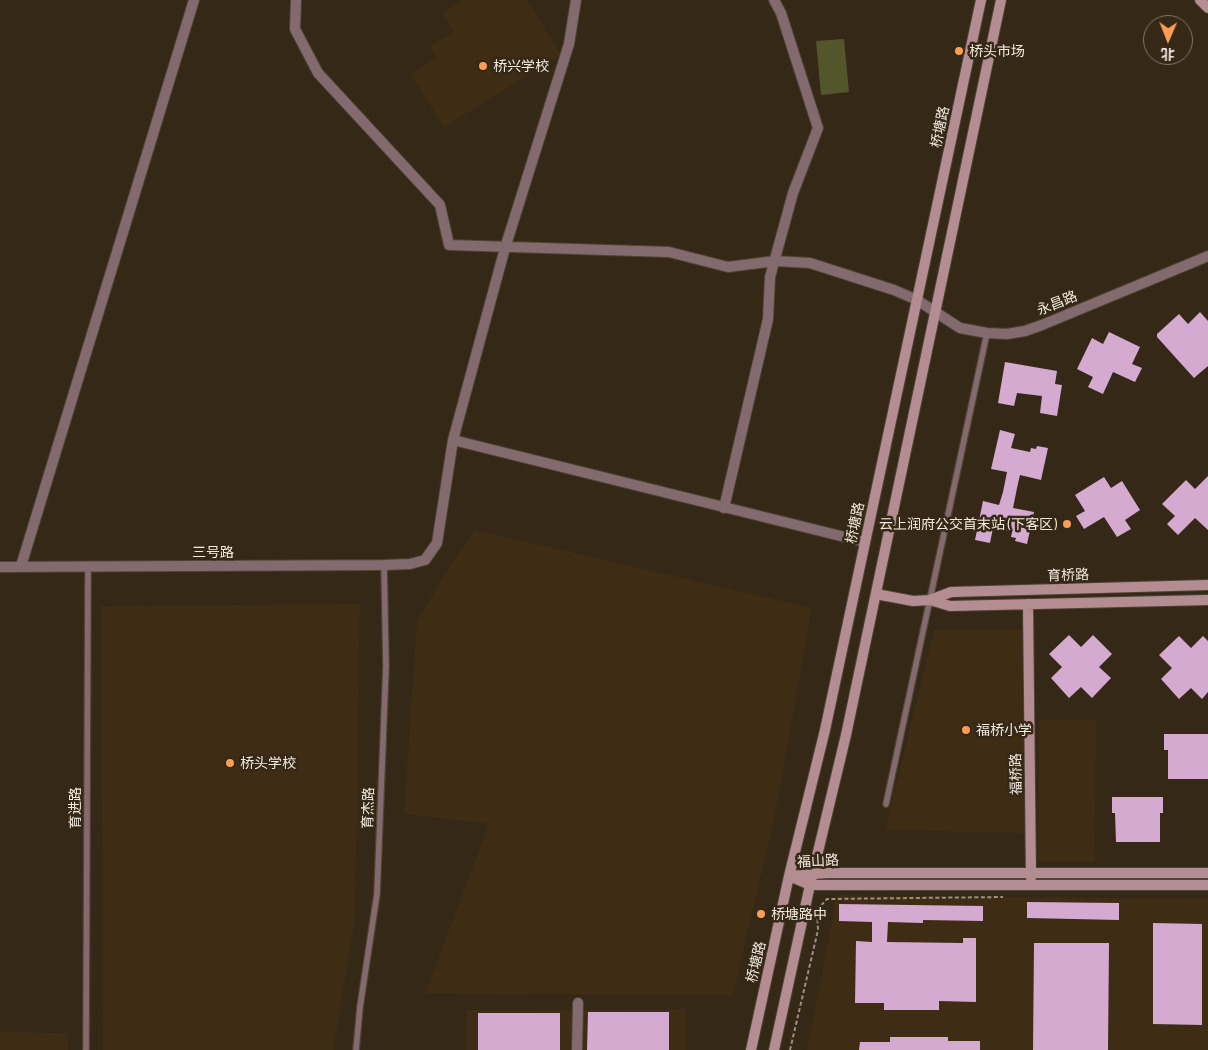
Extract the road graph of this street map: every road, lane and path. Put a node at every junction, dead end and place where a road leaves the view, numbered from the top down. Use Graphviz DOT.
graph roads {
  1 [pos="194,0"];
  2 [pos="296,0"];
  3 [pos="576,0"];
  4 [pos="774,0"];
  5 [pos="981,0"];
  6 [pos="1001,0"];
  7 [pos="1200,0"];
  8 [pos="1208,8"];
  9 [pos="505,248"];
  10 [pos="1208,256"];
  11 [pos="775,261"];
  12 [pos="917,300"];
  13 [pos="935,312"];
  14 [pos="987,333"];
  15 [pos="453,440"];
  16 [pos="724,508"];
  17 [pos="865,542"];
  18 [pos="384,565"];
  19 [pos="21,566"];
  20 [pos="88,566"];
  21 [pos="0,567"];
  22 [pos="1208,585"];
  23 [pos="876,594"];
  24 [pos="930,600"];
  25 [pos="1208,600"];
  26 [pos="1028,604"];
  27 [pos="886,804"];
  28 [pos="813,873"];
  29 [pos="1031,873"];
  30 [pos="1208,873"];
  31 [pos="790,876"];
  32 [pos="1208,884"];
  33 [pos="810,885"];
  34 [pos="1032,885"];
  35 [pos="1009,897"];
  36 [pos="578,1003"];
  37 [pos="86,1050"];
  38 [pos="356,1050"];
  39 [pos="577,1050"];
  40 [pos="751,1050"];
  41 [pos="774,1050"];
  42 [pos="790,1050"];
  1 -- 19 [label="street"];
  2 -- 9 [label="street, 永昌路"];
  3 -- 9 [label="street"];
  4 -- 11 [label="street"];
  5 -- 12 [label="street, 桥塘路"];
  6 -- 13 [label="street"];
  7 -- 8 [label="street"];
  9 -- 11 [label="street, 永昌路"];
  9 -- 15 [label="street"];
  10 -- 14 [label="street, 永昌路"];
  11 -- 12 [label="street, 永昌路"];
  11 -- 16 [label="street"];
  12 -- 13 [label="street, 永昌路"];
  12 -- 17 [label="street, 桥塘路"];
  13 -- 14 [label="street, 永昌路"];
  13 -- 23 [label="street"];
  14 -- 24 [label="lane"];
  15 -- 16 [label="street"];
  15 -- 18 [label="street, 三号路"];
  16 -- 17 [label="street"];
  17 -- 31 [label="street, 桥塘路"];
  18 -- 20 [label="street, 三号路"];
  18 -- 38 [label="lane, 育杰路"];
  19 -- 20 [label="street, 三号路"];
  19 -- 21 [label="street, 三号路"];
  20 -- 37 [label="lane, 育进路"];
  22 -- 24 [label="street, 育桥路"];
  23 -- 24 [label="street, 育桥路"];
  23 -- 28 [label="street"];
  24 -- 26 [label="street, 育桥路"];
  24 -- 27 [label="lane"];
  25 -- 26 [label="street, 育桥路"];
  26 -- 29 [label="street, 福桥路"];
  28 -- 29 [label="street, 福山路"];
  28 -- 31 [label="street, 福山路"];
  28 -- 33 [label="street"];
  29 -- 30 [label="street, 福山路"];
  29 -- 34 [label="street, 福桥路"];
  31 -- 33 [label="street, 福山路"];
  31 -- 40 [label="street, 桥塘路"];
  32 -- 34 [label="street, 福山路"];
  33 -- 34 [label="street, 福山路"];
  33 -- 41 [label="street"];
  35 -- 42 [label="path"];
  36 -- 39 [label="street"];
}
